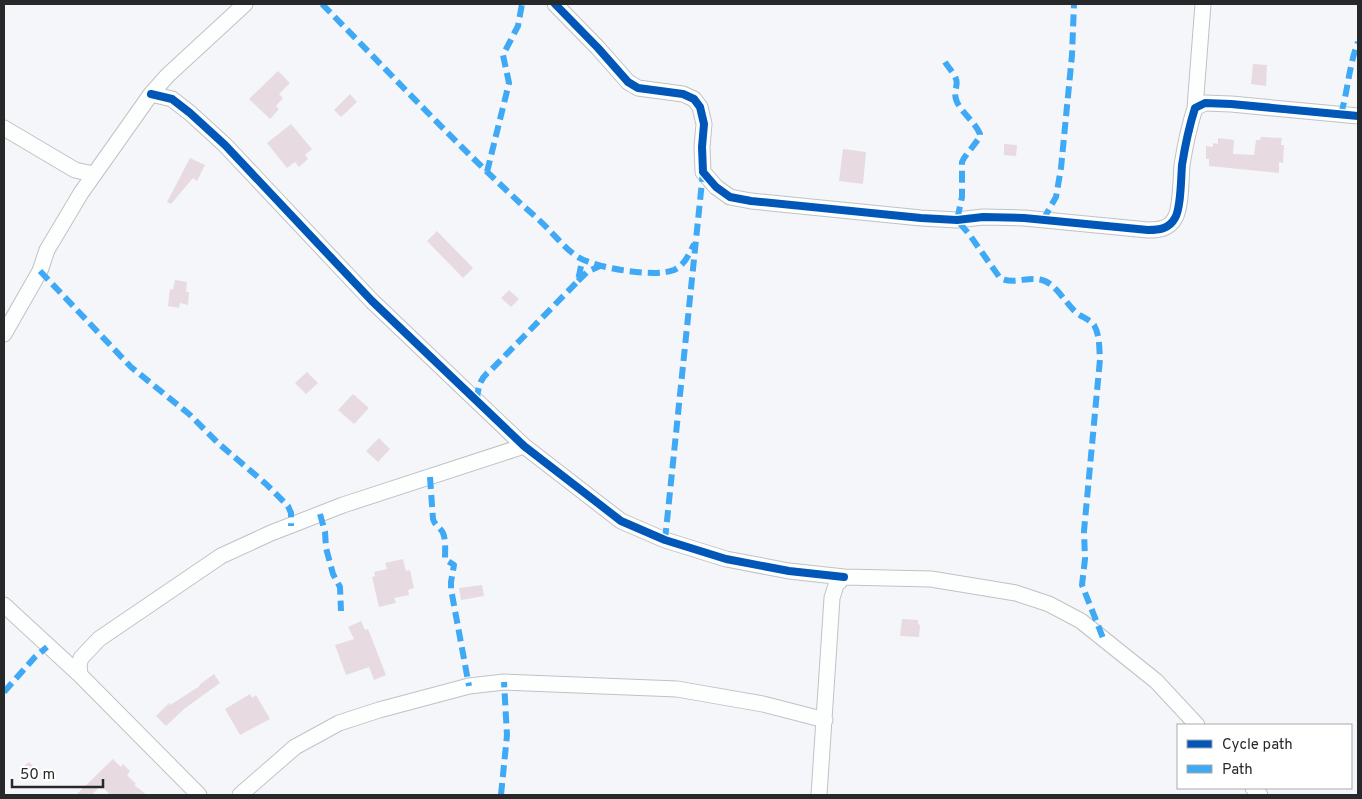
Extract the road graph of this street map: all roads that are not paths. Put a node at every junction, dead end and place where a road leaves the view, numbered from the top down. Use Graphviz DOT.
graph roads {
  1 [pos="555,4"];
  2 [pos="1203,4"];
  3 [pos="239,5"];
  4 [pos="168,75"];
  5 [pos="152,94"];
  6 [pos="172,99"];
  7 [pos="1195,108"];
  8 [pos="1358,116"];
  9 [pos="4,128"];
  10 [pos="75,170"];
  11 [pos="93,174"];
  12 [pos="81,193"];
  13 [pos="6,327"];
  14 [pos="524,446"];
  15 [pos="844,577"];
  16 [pos="4,605"];
  17 [pos="59,657"];
  18 [pos="82,658"];
  19 [pos="80,675"];
  20 [pos="825,720"];
  21 [pos="1196,724"];
  22 [pos="199,795"];
  23 [pos="240,795"];
  24 [pos="820,795"];
  1 -- 7 [label="street"];
  2 -- 7 [label="street"];
  3 -- 4 [label="street"];
  4 -- 5 [label="street"];
  4 -- 6 [label="street"];
  5 -- 6 [label="street"];
  5 -- 11 [label="street"];
  6 -- 14 [label="street"];
  7 -- 8 [label="street"];
  9 -- 10 [label="street"];
  10 -- 11 [label="street"];
  10 -- 12 [label="street"];
  11 -- 12 [label="street"];
  12 -- 13 [label="street"];
  14 -- 15 [label="street"];
  14 -- 18 [label="street"];
  15 -- 20 [label="street"];
  15 -- 21 [label="street"];
  16 -- 17 [label="street"];
  17 -- 18 [label="street"];
  17 -- 19 [label="street"];
  18 -- 19 [label="street"];
  19 -- 22 [label="street"];
  20 -- 23 [label="street"];
  20 -- 24 [label="street"];
}
